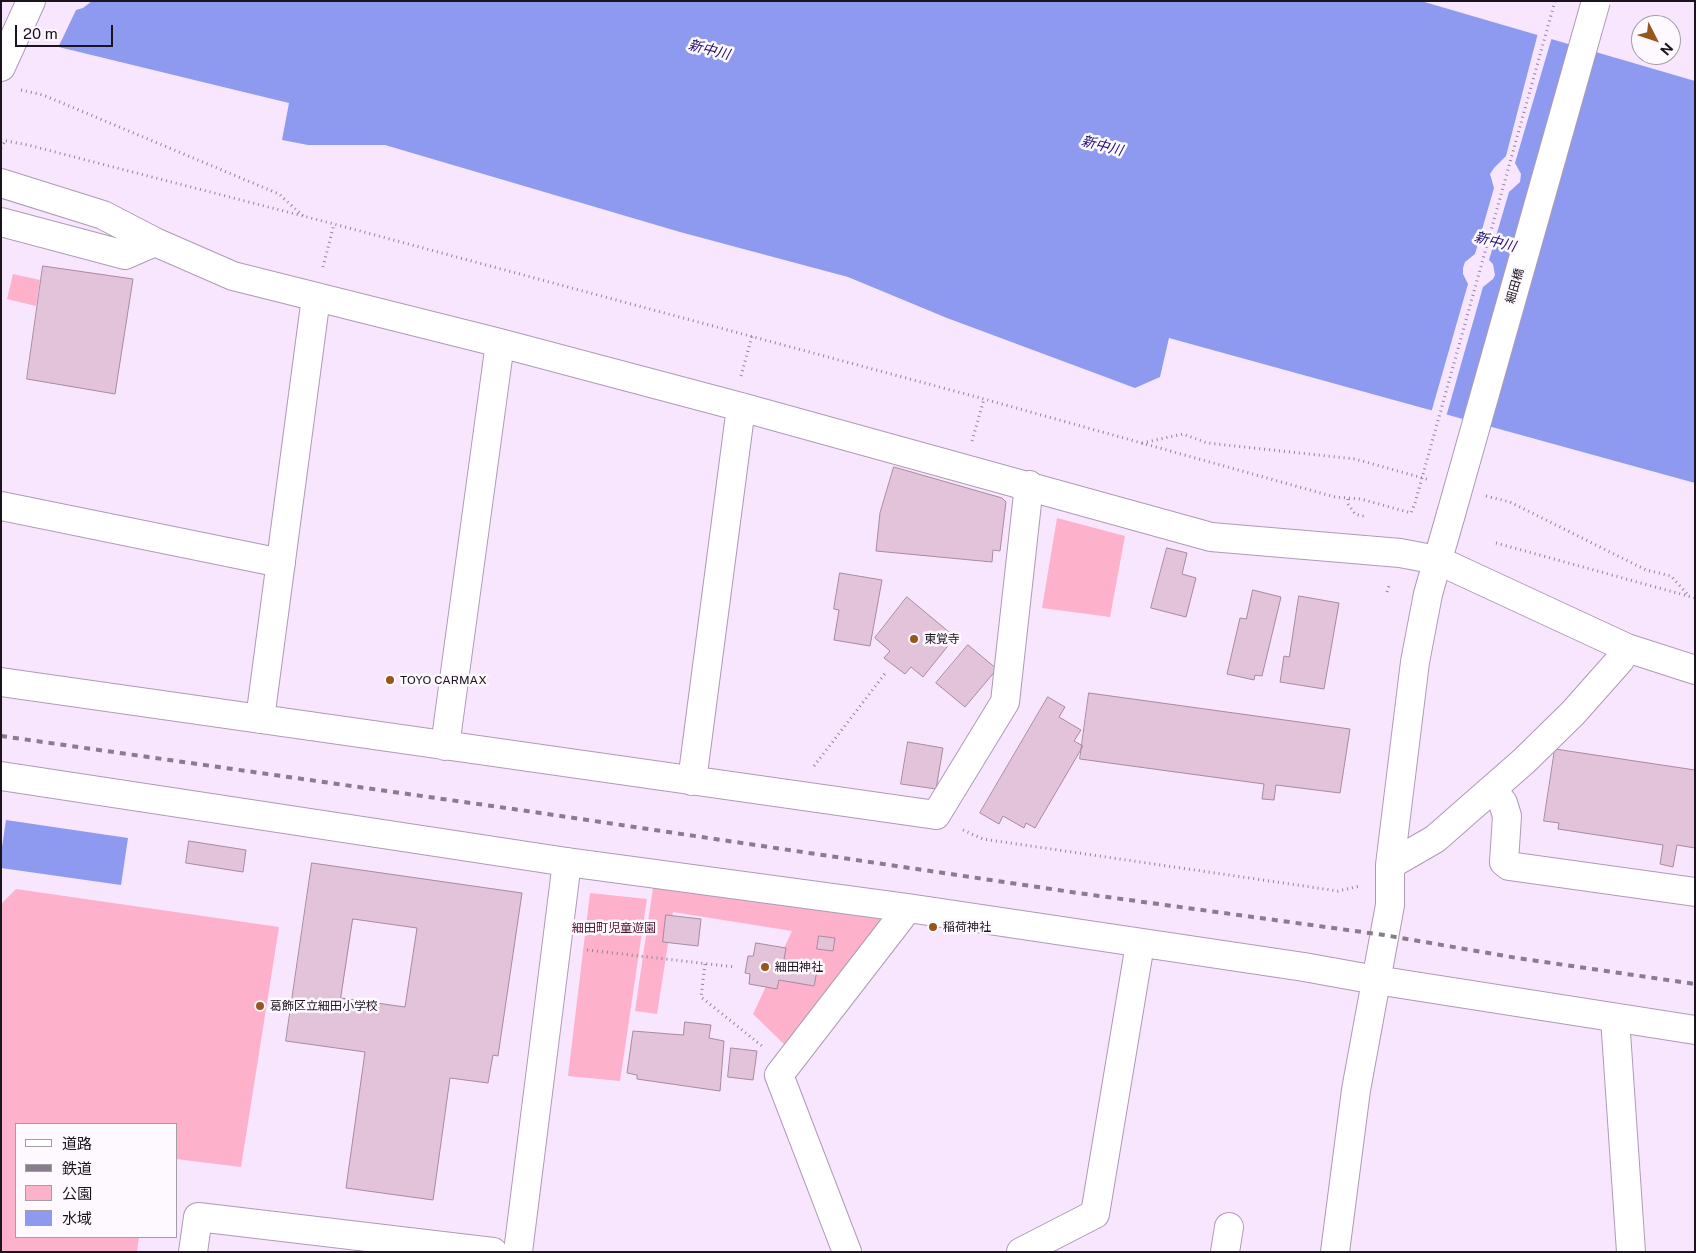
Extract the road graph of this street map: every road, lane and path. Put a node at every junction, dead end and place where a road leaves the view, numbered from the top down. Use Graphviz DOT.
graph roads {
  1 [pos="31,1"];
  2 [pos="1555,1"];
  3 [pos="1596,1"];
  4 [pos="1,67"];
  5 [pos="18,89"];
  6 [pos="3,140"];
  7 [pos="1,148"];
  8 [pos="1,183"];
  9 [pos="305,218"];
  10 [pos="1,222"];
  11 [pos="334,224"];
  12 [pos="155,242"];
  13 [pos="319,286"];
  14 [pos="752,336"];
  15 [pos="500,343"];
  16 [pos="740,396"];
  17 [pos="984,399"];
  18 [pos="971,447"];
  19 [pos="1029,485"];
  20 [pos="1,506"];
  21 [pos="1496,543"];
  22 [pos="1437,560"];
  23 [pos="281,562"];
  24 [pos="1390,584"];
  25 [pos="1387,592"];
  26 [pos="1695,598"];
  27 [pos="1628,648"];
  28 [pos="1695,670"];
  29 [pos="887,671"];
  30 [pos="1,682"];
  31 [pos="260,719"];
  32 [pos="445,746"];
  33 [pos="1,776"];
  34 [pos="692,781"];
  35 [pos="1492,789"];
  36 [pos="802,796"];
  37 [pos="936,815"];
  38 [pos="567,862"];
  39 [pos="1390,865"];
  40 [pos="1368,884"];
  41 [pos="1695,892"];
  42 [pos="908,908"];
  43 [pos="1140,944"];
  44 [pos="557,947"];
  45 [pos="705,964"];
  46 [pos="735,968"];
  47 [pos="1376,980"];
  48 [pos="1615,1018"];
  49 [pos="1695,1030"];
  50 [pos="786,1065"];
  51 [pos="193,1252"];
  52 [pos="493,1252"];
  53 [pos="518,1252"];
  54 [pos="847,1252"];
  55 [pos="1021,1252"];
  56 [pos="1335,1252"];
  57 [pos="1631,1252"];
  1 -- 4 [label="street"];
  2 -- 17 [label="path, bridge"];
  3 -- 22 [label="street, 細田橋, bridge"];
  5 -- 9 [label="path"];
  6 -- 7 [label="path"];
  6 -- 9 [label="path"];
  8 -- 12 [label="street"];
  9 -- 11 [label="path"];
  10 -- 12 [label="street"];
  11 -- 13 [label="path"];
  11 -- 14 [label="path"];
  12 -- 13 [label="street"];
  13 -- 15 [label="street"];
  13 -- 23 [label="street"];
  14 -- 16 [label="path"];
  14 -- 17 [label="path"];
  15 -- 16 [label="street"];
  15 -- 32 [label="street"];
  16 -- 19 [label="street"];
  16 -- 34 [label="street"];
  17 -- 18 [label="path"];
  19 -- 22 [label="street"];
  19 -- 37 [label="street"];
  20 -- 23 [label="street"];
  21 -- 26 [label="path"];
  22 -- 27 [label="street"];
  22 -- 39 [label="street, 細田橋"];
  23 -- 31 [label="street"];
  24 -- 25 [label="path"];
  27 -- 28 [label="street"];
  27 -- 35 [label="street"];
  29 -- 36 [label="path"];
  30 -- 31 [label="street"];
  31 -- 32 [label="street"];
  32 -- 34 [label="street"];
  33 -- 38 [label="street"];
  34 -- 36 [label="street"];
  35 -- 39 [label="street"];
  35 -- 41 [label="street"];
  36 -- 37 [label="street"];
  37 -- 40 [label="path"];
  38 -- 42 [label="street"];
  38 -- 44 [label="street"];
  39 -- 47 [label="street, 細田橋"];
  42 -- 43 [label="street"];
  42 -- 50 [label="street"];
  43 -- 47 [label="street"];
  43 -- 55 [label="street"];
  44 -- 45 [label="path"];
  44 -- 53 [label="street"];
  45 -- 46 [label="path"];
  45 -- 50 [label="path"];
  47 -- 48 [label="street"];
  47 -- 56 [label="street, 細田橋"];
  48 -- 49 [label="street"];
  48 -- 57 [label="street"];
  50 -- 54 [label="street"];
  51 -- 52 [label="street"];
}
